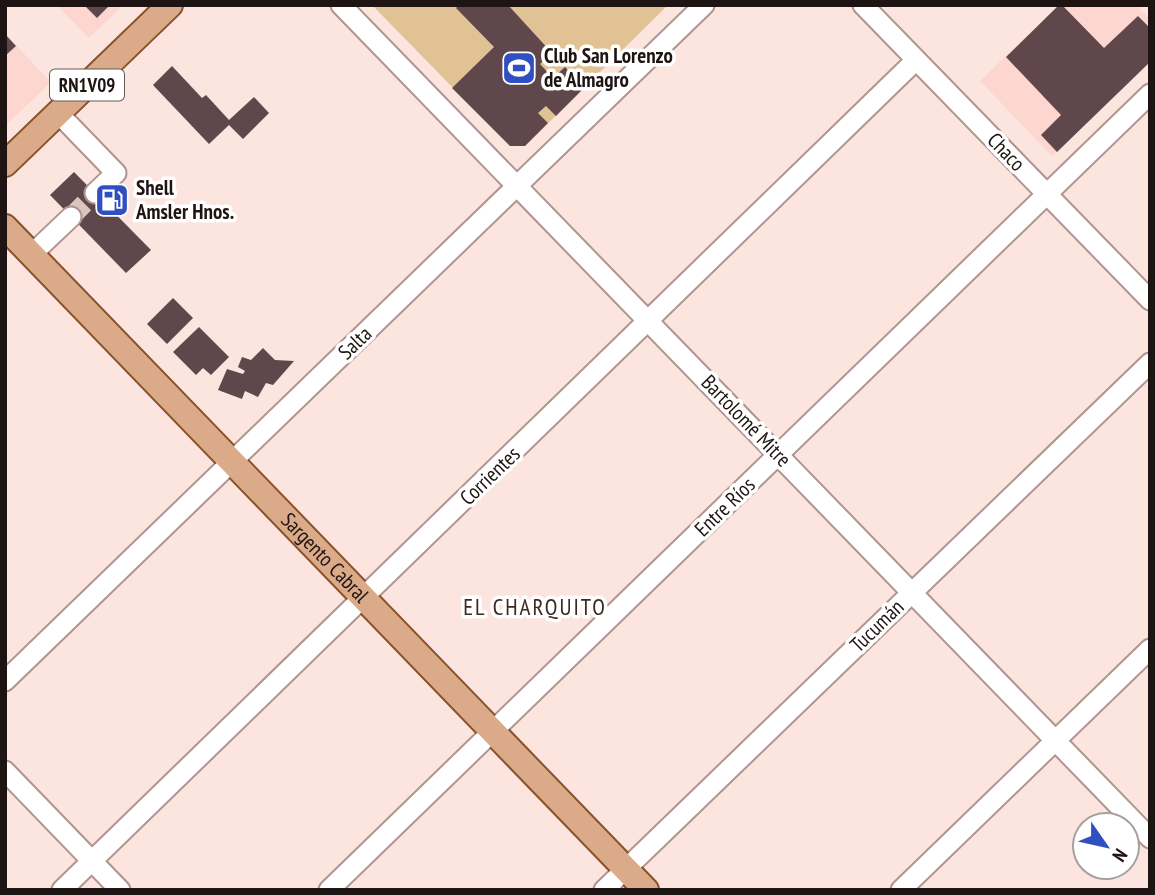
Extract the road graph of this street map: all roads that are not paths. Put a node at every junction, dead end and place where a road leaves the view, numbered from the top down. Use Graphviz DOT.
graph roads {
  1 [pos="170,5"];
  2 [pos="341,5"];
  3 [pos="704,5"];
  4 [pos="863,5"];
  5 [pos="916,60"];
  6 [pos="1150,94"];
  7 [pos="58,113"];
  8 [pos="5,164"];
  9 [pos="518,185"];
  10 [pos="96,193"];
  11 [pos="1046,193"];
  12 [pos="71,218"];
  13 [pos="5,227"];
  14 [pos="32,254"];
  15 [pos="1150,300"];
  16 [pos="650,321"];
  17 [pos="1150,363"];
  18 [pos="779,455"];
  19 [pos="232,462"];
  20 [pos="912,592"];
  21 [pos="364,597"];
  22 [pos="1150,649"];
  23 [pos="5,681"];
  24 [pos="493,732"];
  25 [pos="1056,740"];
  26 [pos="5,771"];
  27 [pos="1150,838"];
  28 [pos="92,861"];
  29 [pos="626,869"];
  30 [pos="61,890"];
  31 [pos="120,890"];
  32 [pos="329,890"];
  33 [pos="604,890"];
  34 [pos="646,890"];
  35 [pos="901,890"];
  1 -- 7 [label="main road, RN1V09"];
  2 -- 9 [label="street, Bartolomé Mitre"];
  3 -- 9 [label="street, Salta"];
  4 -- 5 [label="street, Chaco"];
  5 -- 11 [label="street, Chaco"];
  5 -- 16 [label="street, Corrientes"];
  6 -- 11 [label="street, Entre Ríos"];
  7 -- 8 [label="main road, RN1V09"];
  7 -- 10 [label="street"];
  9 -- 16 [label="street, Bartolomé Mitre"];
  9 -- 19 [label="street, Salta"];
  11 -- 15 [label="street, Chaco"];
  11 -- 18 [label="street, Entre Ríos"];
  12 -- 14 [label="street"];
  13 -- 14 [label="main road, Sargento Cabral"];
  14 -- 19 [label="main road, Sargento Cabral"];
  16 -- 18 [label="street, Bartolomé Mitre"];
  16 -- 21 [label="street, Corrientes"];
  17 -- 20 [label="street, Tucumán"];
  18 -- 20 [label="street, Bartolomé Mitre"];
  18 -- 24 [label="street, Entre Ríos"];
  19 -- 21 [label="main road, Sargento Cabral"];
  19 -- 23 [label="street, Salta"];
  20 -- 25 [label="street, Bartolomé Mitre"];
  20 -- 29 [label="street, Tucumán"];
  21 -- 24 [label="main road, Sargento Cabral"];
  21 -- 28 [label="street, Corrientes"];
  22 -- 25 [label="street"];
  24 -- 29 [label="main road, Sargento Cabral"];
  24 -- 32 [label="street, Entre Ríos"];
  25 -- 27 [label="street, Bartolomé Mitre"];
  25 -- 35 [label="street"];
  26 -- 28 [label="street"];
  28 -- 30 [label="street, Corrientes"];
  28 -- 31 [label="street"];
  29 -- 33 [label="street, Tucumán"];
  29 -- 34 [label="main road, Sargento Cabral"];
}
